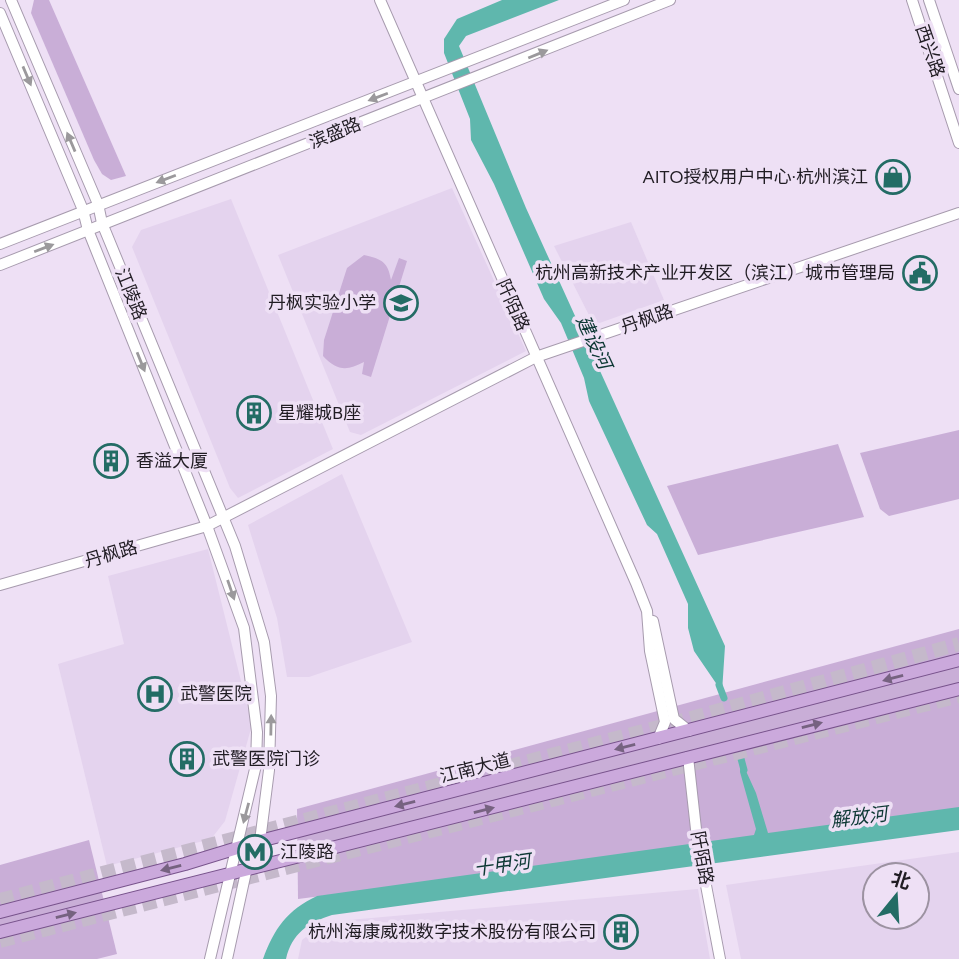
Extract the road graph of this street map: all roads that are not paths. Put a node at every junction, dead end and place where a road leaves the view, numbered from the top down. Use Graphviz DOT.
graph roads {
  1 [pos="11,0"];
  2 [pos="380,0"];
  3 [pos="624,0"];
  4 [pos="670,0"];
  5 [pos="912,0"];
  6 [pos="929,0"];
  7 [pos="0,13"];
  8 [pos="417,82"];
  9 [pos="959,89"];
  10 [pos="423,98"];
  11 [pos="959,143"];
  12 [pos="97,204"];
  13 [pos="83,210"];
  14 [pos="959,213"];
  15 [pos="102,223"];
  16 [pos="88,230"];
  17 [pos="0,244"];
  18 [pos="0,265"];
  19 [pos="536,357"];
  20 [pos="221,519"];
  21 [pos="207,526"];
  22 [pos="0,585"];
  23 [pos="646,611"];
  24 [pos="959,660"];
  25 [pos="959,689"];
  26 [pos="689,731"];
  27 [pos="658,739"];
  28 [pos="688,757"];
  29 [pos="260,841"];
  30 [pos="237,849"];
  31 [pos="246,872"];
  32 [pos="228,876"];
  33 [pos="0,912"];
  34 [pos="0,932"];
  35 [pos="210,959"];
  36 [pos="227,959"];
  37 [pos="720,959"];
  12 -- 1 [label="main road, 江陵路, one-way"];
  2 -- 8 [label="main road, 阡陌路"];
  3 -- 8 [label="main road, 滨盛路"];
  10 -- 4 [label="main road, 滨盛路, one-way"];
  5 -- 11 [label="main road, 西兴路"];
  6 -- 9 [label="main road, 西兴路"];
  7 -- 13 [label="main road, 江陵路, one-way"];
  8 -- 10 [label="main road, 阡陌路"];
  8 -- 12 [label="main road, 滨盛路, one-way"];
  10 -- 15 [label="main road, 滨盛路"];
  10 -- 19 [label="main road, 阡陌路"];
  12 -- 13 [label="main road, 滨盛路"];
  12 -- 15 [label="main road, 江陵路"];
  13 -- 16 [label="main road, 江陵路"];
  13 -- 17 [label="main road, 滨盛路"];
  14 -- 19 [label="main road, 丹枫路"];
  15 -- 16 [label="main road, 滨盛路"];
  15 -- 20 [label="main road, 江陵路"];
  18 -- 16 [label="main road, 滨盛路, one-way"];
  16 -- 21 [label="main road, 江陵路, one-way"];
  19 -- 20 [label="main road, 丹枫路"];
  19 -- 23 [label="main road, 阡陌路"];
  20 -- 21 [label="main road, 丹枫路"];
  29 -- 20 [label="main road, 江陵路, one-way"];
  21 -- 22 [label="main road, 丹枫路"];
  21 -- 30 [label="main road, 江陵路, one-way"];
  23 -- 26 [label="main road, 阡陌路"];
  23 -- 27 [label="main road, 阡陌路"];
  24 -- 26 [label="main road, 江南大道, one-way"];
  28 -- 25 [label="main road, one-way"];
  26 -- 27 [label="main road, 江南大道"];
  27 -- 29 [label="main road, 江南大道, one-way"];
  31 -- 28 [label="main road, one-way"];
  28 -- 37 [label="main road, 阡陌路"];
  29 -- 30 [label="main road, 江南大道"];
  29 -- 31 [label="main road, 江陵路"];
  30 -- 32 [label="main road, 江陵路"];
  30 -- 33 [label="main road, 江南大道, one-way"];
  31 -- 32 [label="main road"];
  31 -- 36 [label="main road, 江陵路"];
  34 -- 32 [label="main road, one-way"];
  32 -- 35 [label="main road, 江陵路"];
}
